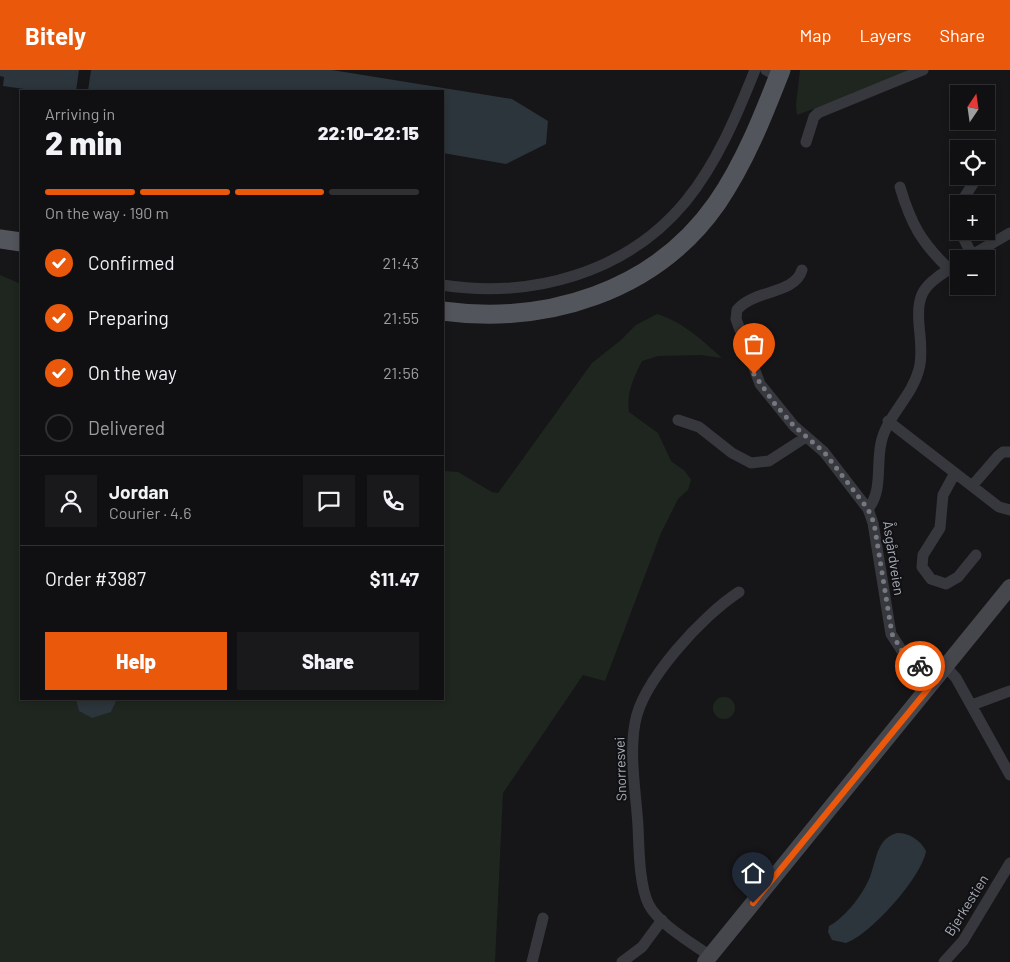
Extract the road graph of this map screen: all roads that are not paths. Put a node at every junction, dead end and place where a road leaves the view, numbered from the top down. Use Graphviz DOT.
graph roads {
  1 [pos="755,70"];
  2 [pos="923,70"];
  3 [pos="775,72"];
  4 [pos="806,142"];
  5 [pos="900,187"];
  6 [pos="1010,233"];
  7 [pos="0,239"];
  8 [pos="20,242"];
  9 [pos="981,250"];
  10 [pos="950,264"];
  11 [pos="950,269"];
  12 [pos="802,270"];
  13 [pos="444,285"];
  14 [pos="444,311"];
  15 [pos="678,420"];
  16 [pos="888,421"];
  17 [pos="806,437"];
  18 [pos="1010,452"];
  19 [pos="955,473"];
  20 [pos="972,486"];
  21 [pos="868,509"];
  22 [pos="1010,510"];
  23 [pos="976,555"];
  24 [pos="1010,587"];
  25 [pos="739,592"];
  26 [pos="941,672"];
  27 [pos="1010,691"];
  28 [pos="972,705"];
  29 [pos="1010,775"];
  30 [pos="1010,863"];
  31 [pos="543,918"];
  32 [pos="662,920"];
  33 [pos="707,959"];
  34 [pos="532,962"];
  35 [pos="622,962"];
  36 [pos="944,962"];
  1 -- 13 [label="street"];
  2 -- 4 [label="street"];
  3 -- 14 [label="main road"];
  5 -- 10 [label="street, Åsgårdveien"];
  6 -- 9 [label="street"];
  7 -- 8 [label="main road"];
  11 -- 16 [label="street, Åsgårdveien"];
  12 -- 17 [label="street"];
  15 -- 17 [label="street"];
  16 -- 19 [label="street"];
  16 -- 21 [label="street, Åsgårdveien"];
  17 -- 21 [label="street"];
  18 -- 20 [label="street"];
  19 -- 20 [label="street"];
  19 -- 23 [label="street"];
  20 -- 22 [label="street"];
  21 -- 26 [label="street, Åsgårdveien"];
  24 -- 26 [label="street"];
  25 -- 32 [label="street, Snorresvei"];
  26 -- 28 [label="street, Åsgårdveien"];
  26 -- 33 [label="street"];
  27 -- 28 [label="street"];
  28 -- 29 [label="street, Åsgårdveien"];
  30 -- 36 [label="street, Bjerkestien"];
  31 -- 34 [label="street"];
  32 -- 33 [label="street, Snorresvei"];
  32 -- 35 [label="street"];
}
